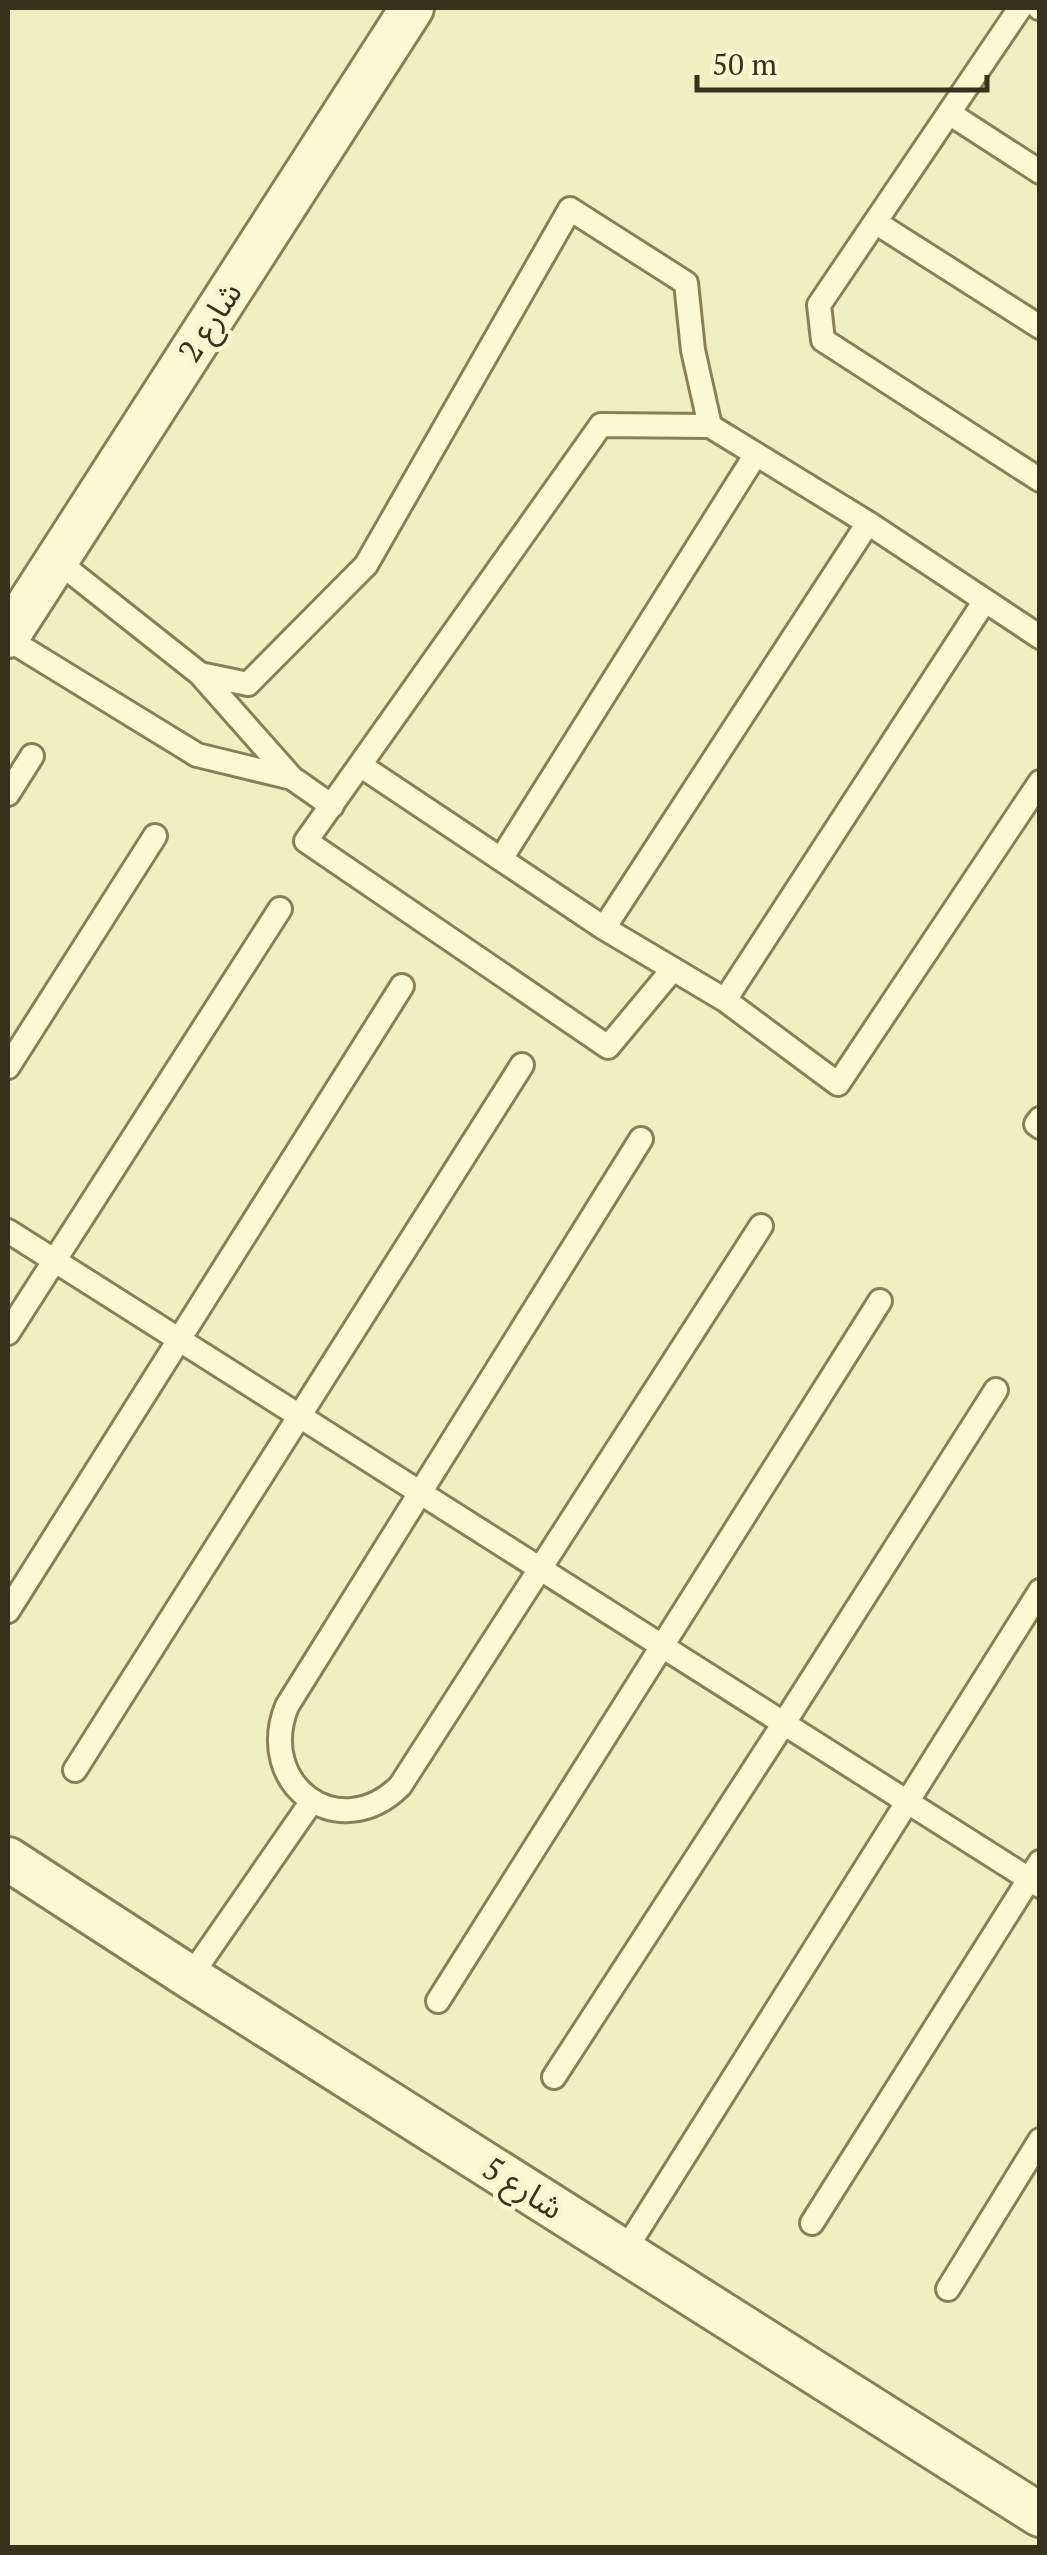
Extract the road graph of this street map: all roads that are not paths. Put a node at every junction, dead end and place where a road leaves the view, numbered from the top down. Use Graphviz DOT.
graph roads {
  1 [pos="412,8"];
  2 [pos="1020,8"];
  3 [pos="949,113"];
  4 [pos="1040,172"];
  5 [pos="875,222"];
  6 [pos="1040,327"];
  7 [pos="710,426"];
  8 [pos="756,454"];
  9 [pos="1040,480"];
  10 [pos="868,524"];
  11 [pos="56,560"];
  12 [pos="984,602"];
  13 [pos="8,637"];
  14 [pos="1040,637"];
  15 [pos="200,674"];
  16 [pos="32,756"];
  17 [pos="360,765"];
  18 [pos="292,778"];
  19 [pos="1040,782"];
  20 [pos="8,794"];
  21 [pos="332,806"];
  22 [pos="155,836"];
  23 [pos="500,859"];
  24 [pos="280,909"];
  25 [pos="604,928"];
  26 [pos="673,969"];
  27 [pos="402,986"];
  28 [pos="726,1000"];
  29 [pos="522,1066"];
  30 [pos="8,1067"];
  31 [pos="1040,1119"];
  32 [pos="1040,1127"];
  33 [pos="642,1139"];
  34 [pos="761,1226"];
  35 [pos="8,1231"];
  36 [pos="55,1262"];
  37 [pos="880,1302"];
  38 [pos="8,1334"];
  39 [pos="178,1340"];
  40 [pos="996,1390"];
  41 [pos="297,1417"];
  42 [pos="418,1494"];
  43 [pos="540,1570"];
  44 [pos="1040,1591"];
  45 [pos="8,1611"];
  46 [pos="663,1648"];
  47 [pos="784,1723"];
  48 [pos="75,1770"];
  49 [pos="312,1801"];
  50 [pos="906,1801"];
  51 [pos="8,1859"];
  52 [pos="1036,1876"];
  53 [pos="190,1978"];
  54 [pos="438,2001"];
  55 [pos="554,2077"];
  56 [pos="1040,2140"];
  57 [pos="812,2223"];
  58 [pos="624,2252"];
  59 [pos="948,2289"];
  60 [pos="1040,2516"];
  61 [pos="1040,2538"];
  62 [pos="1034,2548"];
  1 -- 11 [label="street, شارع 2"];
  2 -- 3 [label="lane"];
  3 -- 4 [label="lane"];
  3 -- 5 [label="lane"];
  5 -- 6 [label="lane"];
  5 -- 9 [label="lane"];
  7 -- 8 [label="lane"];
  7 -- 15 [label="lane"];
  7 -- 17 [label="lane"];
  8 -- 10 [label="lane"];
  8 -- 23 [label="lane"];
  10 -- 12 [label="lane"];
  10 -- 25 [label="lane"];
  11 -- 13 [label="street, شارع 2"];
  11 -- 15 [label="lane"];
  12 -- 14 [label="lane"];
  12 -- 28 [label="lane"];
  13 -- 18 [label="lane"];
  15 -- 18 [label="lane"];
  16 -- 20 [label="lane"];
  17 -- 21 [label="lane"];
  17 -- 23 [label="lane"];
  18 -- 21 [label="lane"];
  19 -- 28 [label="lane"];
  21 -- 26 [label="lane"];
  22 -- 30 [label="lane"];
  23 -- 25 [label="lane"];
  24 -- 36 [label="lane"];
  25 -- 26 [label="lane"];
  26 -- 28 [label="lane"];
  27 -- 39 [label="lane"];
  29 -- 41 [label="lane"];
  31 -- 32 [label="lane"];
  33 -- 42 [label="lane"];
  34 -- 43 [label="lane"];
  35 -- 36 [label="lane"];
  36 -- 38 [label="lane"];
  36 -- 39 [label="lane"];
  37 -- 46 [label="lane"];
  39 -- 41 [label="lane"];
  39 -- 45 [label="lane"];
  40 -- 47 [label="lane"];
  41 -- 42 [label="lane"];
  41 -- 48 [label="lane"];
  42 -- 43 [label="lane"];
  42 -- 49 [label="lane"];
  43 -- 46 [label="lane"];
  43 -- 49 [label="lane"];
  44 -- 50 [label="lane"];
  46 -- 47 [label="lane"];
  46 -- 54 [label="lane"];
  47 -- 50 [label="lane"];
  47 -- 55 [label="lane"];
  49 -- 53 [label="lane"];
  50 -- 52 [label="lane"];
  50 -- 58 [label="lane"];
  51 -- 53 [label="street, شارع 5"];
  52 -- 57 [label="lane"];
  53 -- 58 [label="street, شارع 5"];
  56 -- 59 [label="lane"];
  58 -- 60 [label="street, شارع 5"];
  61 -- 62 [label="street"];
}
